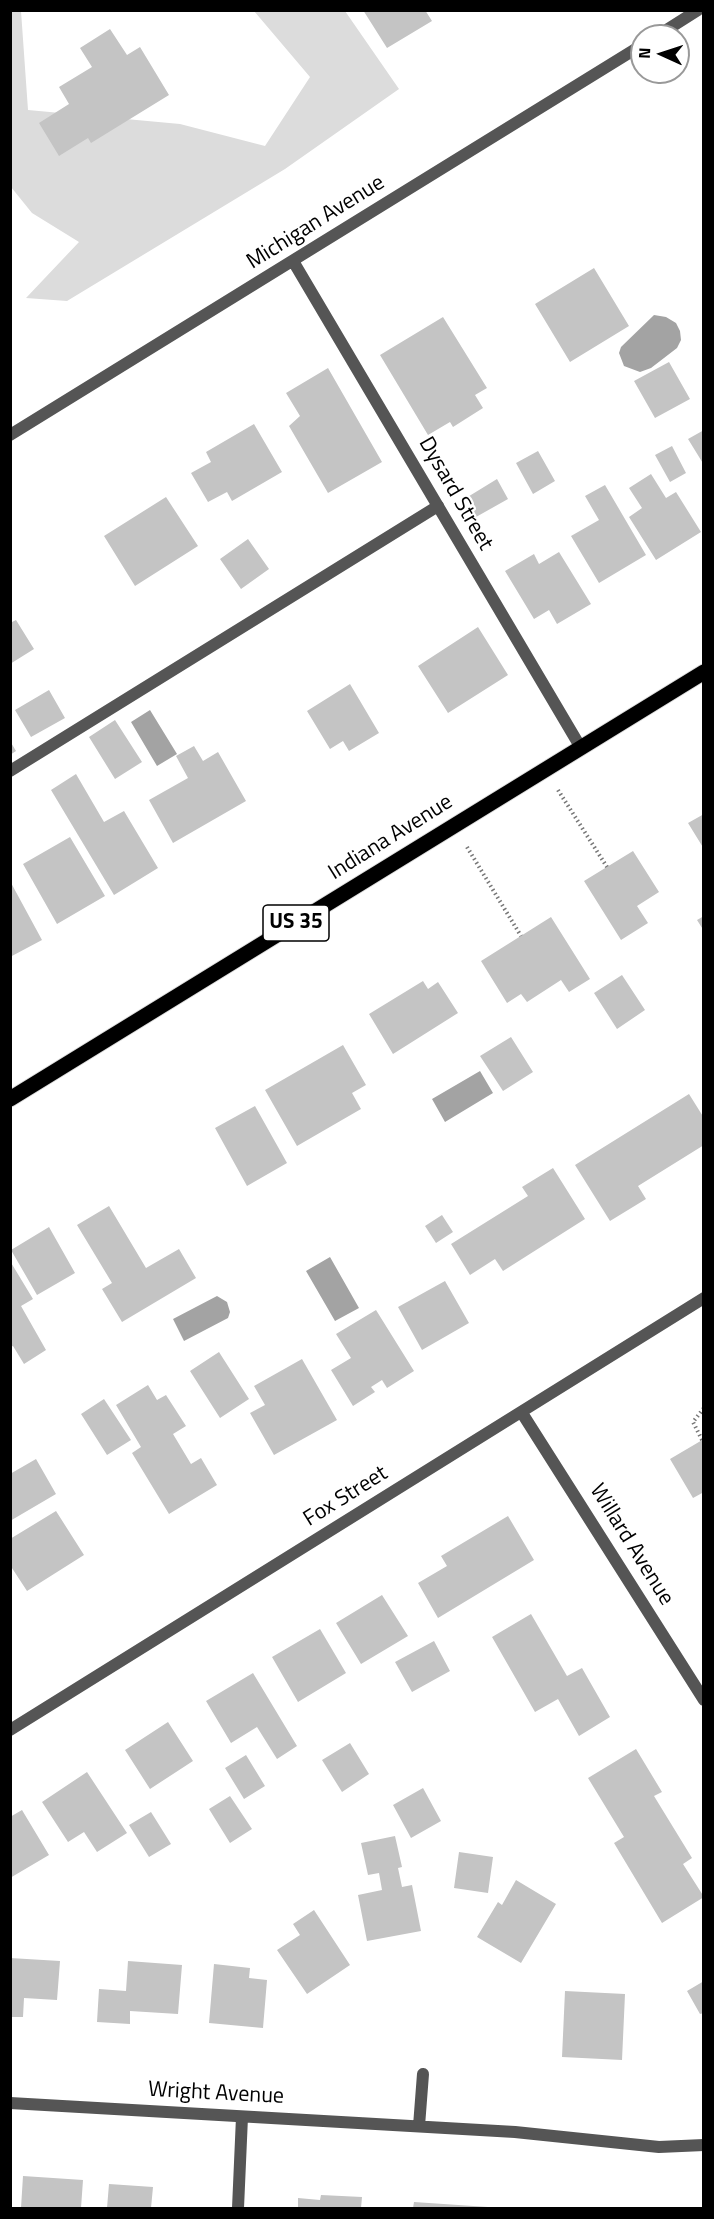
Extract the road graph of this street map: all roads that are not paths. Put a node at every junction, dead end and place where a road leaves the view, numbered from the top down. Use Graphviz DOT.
graph roads {
  1 [pos="698,10"];
  2 [pos="676,24"];
  3 [pos="630,52"];
  4 [pos="293,261"];
  5 [pos="10,435"];
  6 [pos="438,506"];
  7 [pos="704,672"];
  8 [pos="581,748"];
  9 [pos="10,771"];
  10 [pos="10,1099"];
  11 [pos="704,1298"];
  12 [pos="522,1413"];
  13 [pos="704,1700"];
  14 [pos="10,1730"];
  15 [pos="423,2074"];
  16 [pos="10,2103"];
  17 [pos="242,2117"];
  18 [pos="419,2126"];
  19 [pos="704,2145"];
  20 [pos="238,2208"];
  1 -- 2 [label="street"];
  3 -- 4 [label="street, Michigan Avenue"];
  4 -- 5 [label="street, Michigan Avenue"];
  4 -- 6 [label="street, Dysard Street"];
  6 -- 8 [label="street, Dysard Street"];
  6 -- 9 [label="street"];
  7 -- 8 [label="main road, Indiana Avenue / US 35"];
  8 -- 10 [label="main road, Indiana Avenue / US 35"];
  11 -- 12 [label="street, Fox Street"];
  12 -- 13 [label="street, Willard Avenue"];
  12 -- 14 [label="street, Fox Street"];
  15 -- 18 [label="street"];
  16 -- 17 [label="street, Wright Avenue"];
  17 -- 18 [label="street, Wright Avenue"];
  17 -- 20 [label="street"];
  18 -- 19 [label="street, Wright Avenue"];
}
